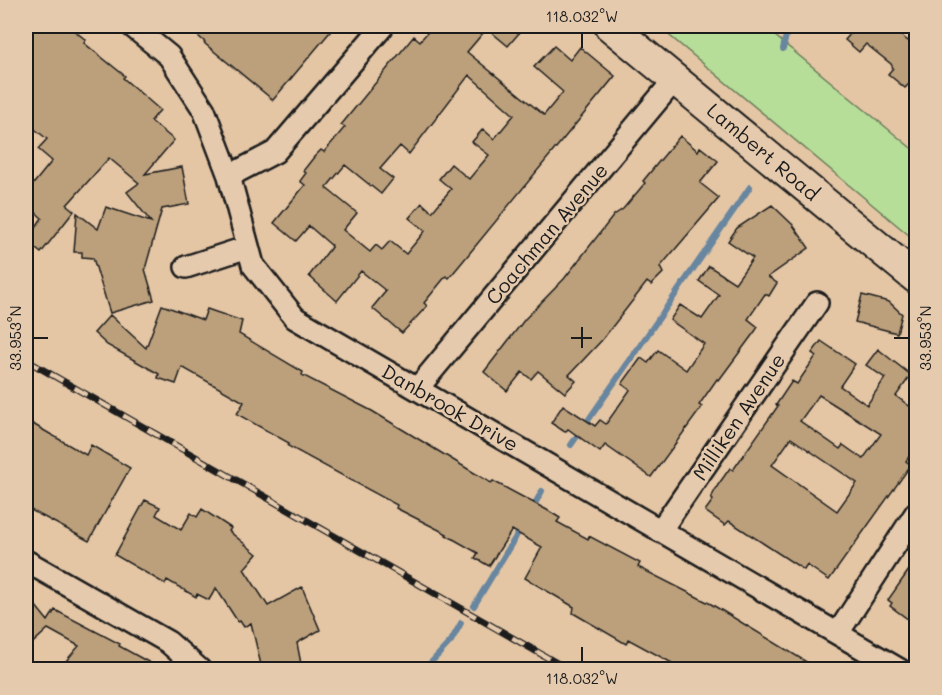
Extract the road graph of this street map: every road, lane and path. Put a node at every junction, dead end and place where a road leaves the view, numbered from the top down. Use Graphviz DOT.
graph roads {
  1 [pos="132,26"];
  2 [pos="383,26"];
  3 [pos="610,26"];
  4 [pos="676,78"];
  5 [pos="229,176"];
  6 [pos="248,247"];
  7 [pos="186,267"];
  8 [pos="916,278"];
  9 [pos="817,303"];
  10 [pos="417,389"];
  11 [pos="916,513"];
  12 [pos="660,531"];
  13 [pos="26,561"];
  14 [pos="838,633"];
  15 [pos="200,669"];
  16 [pos="900,669"];
  1 -- 5 [label="street, Danbrook Drive"];
  2 -- 5 [label="street"];
  3 -- 4 [label="main road, Lambert Road"];
  4 -- 8 [label="main road, Lambert Road"];
  4 -- 10 [label="street, Coachman Avenue"];
  5 -- 6 [label="street, Danbrook Drive"];
  6 -- 7 [label="street"];
  6 -- 10 [label="street, Danbrook Drive"];
  9 -- 12 [label="street, Milliken Avenue"];
  10 -- 12 [label="street, Danbrook Drive"];
  11 -- 14 [label="street"];
  12 -- 14 [label="street, Danbrook Drive"];
  13 -- 15 [label="street"];
  14 -- 16 [label="street, Danbrook Drive"];
}
